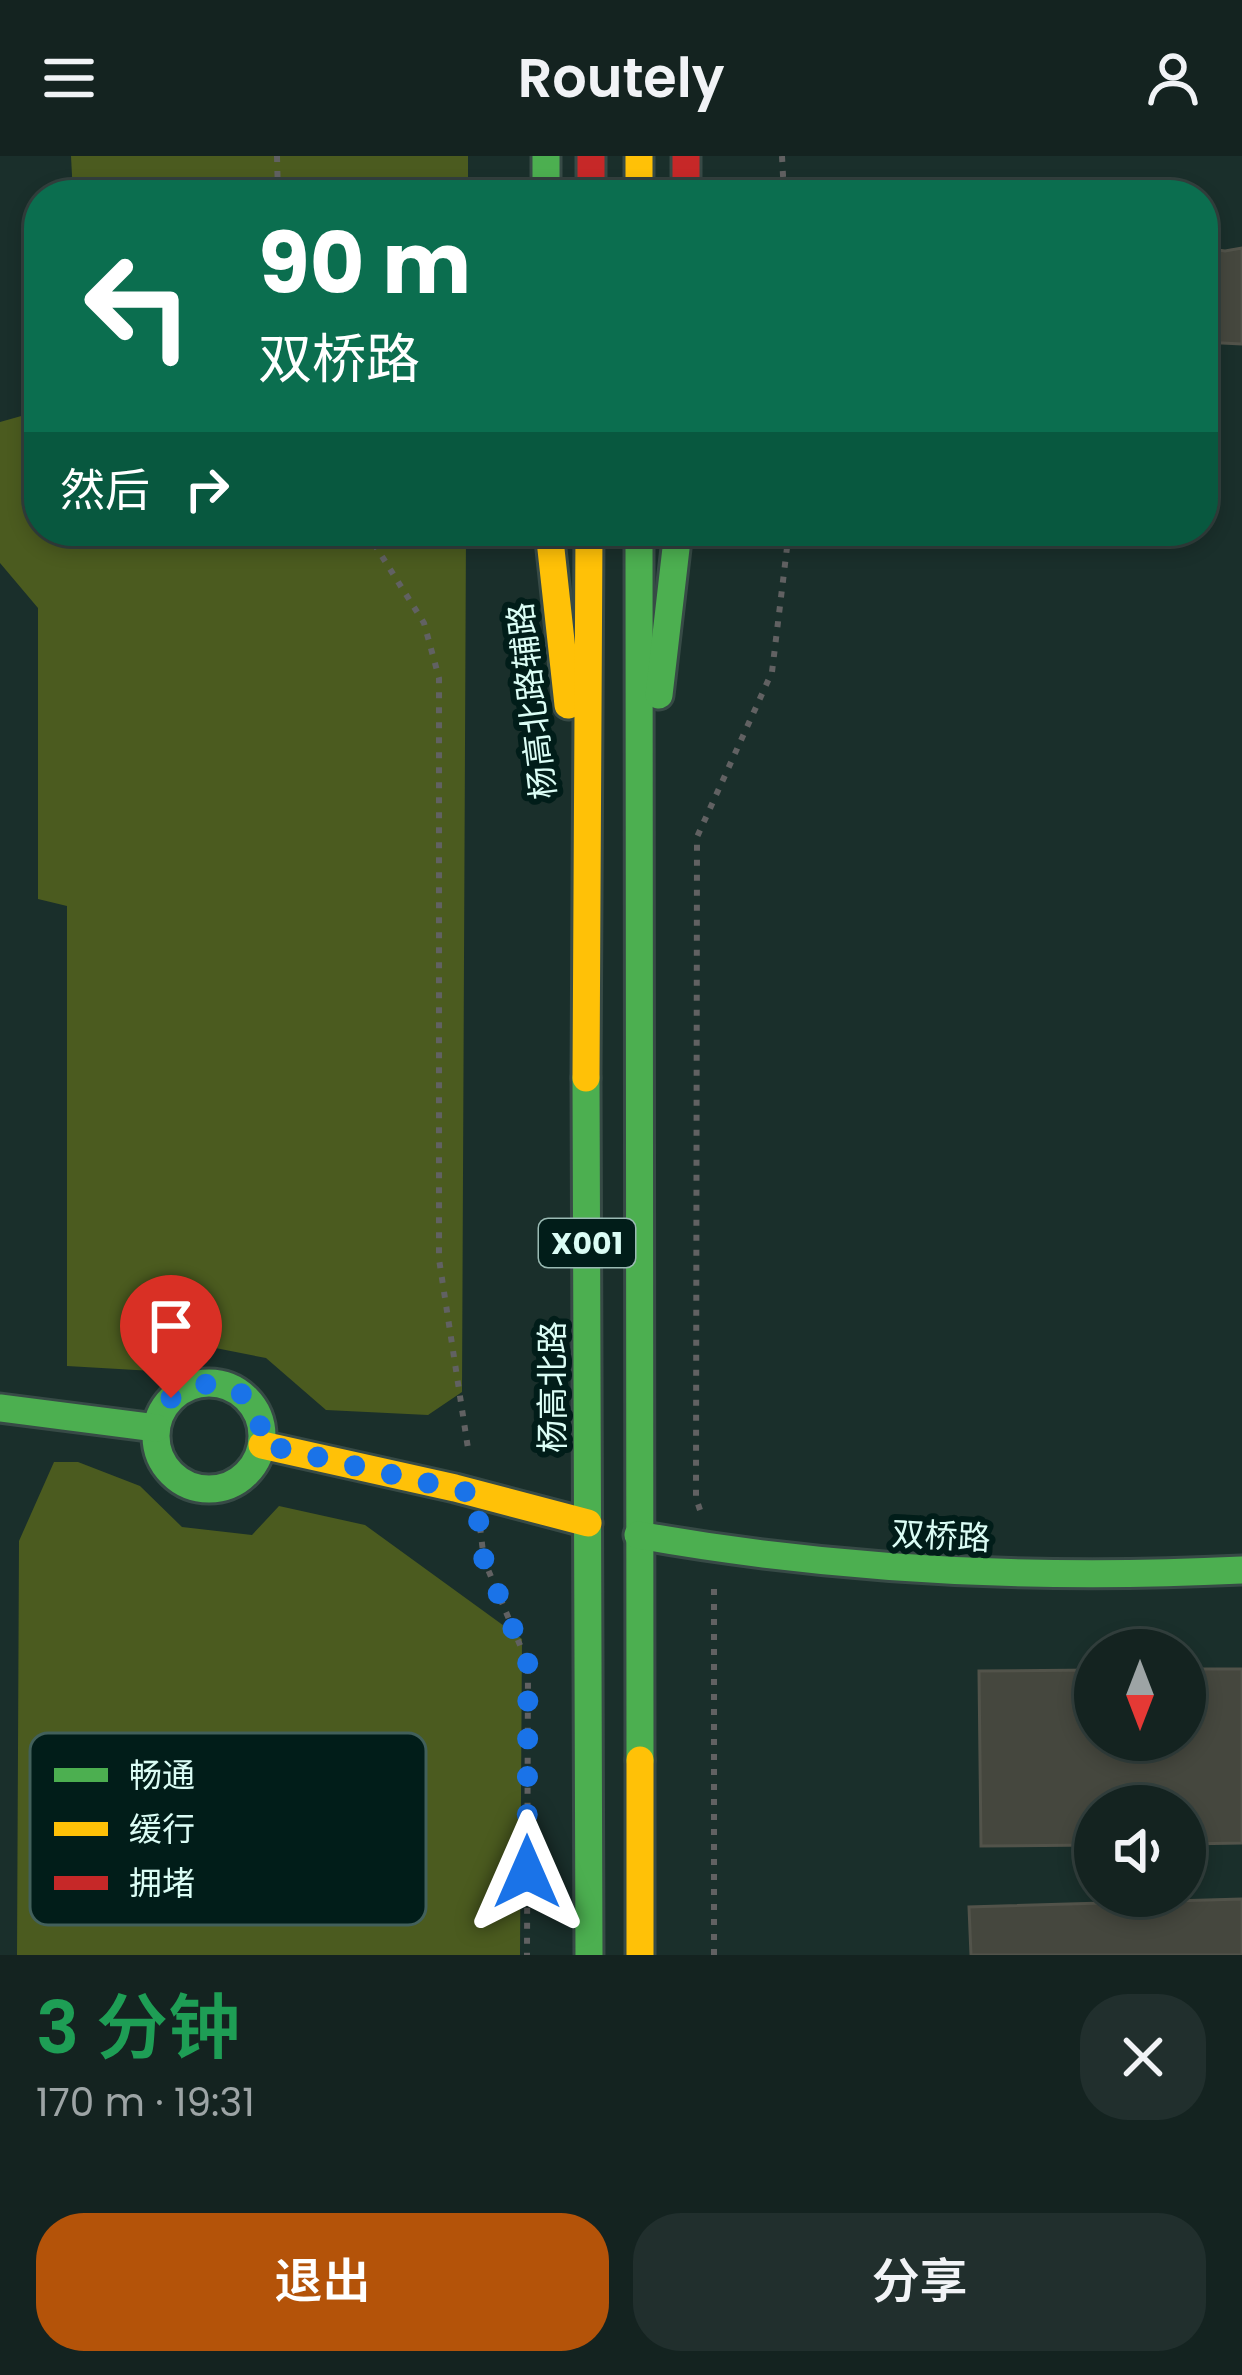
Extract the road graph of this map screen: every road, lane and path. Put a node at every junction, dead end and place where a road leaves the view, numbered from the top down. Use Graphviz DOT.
graph roads {
  1 [pos="376,546"];
  2 [pos="551,546"];
  3 [pos="589,546"];
  4 [pos="639,546"];
  5 [pos="676,546"];
  6 [pos="787,546"];
  7 [pos="639,860"];
  8 [pos="586,863"];
  9 [pos="0,1408"];
  10 [pos="156,1428"];
  11 [pos="262,1444"];
  12 [pos="475,1494"];
  13 [pos="588,1523"];
  14 [pos="638,1535"];
  15 [pos="714,1550"];
  16 [pos="1242,1570"];
  17 [pos="527,1955"];
  18 [pos="589,1955"];
  19 [pos="640,1955"];
  20 [pos="714,1955"];
  1 -- 12 [label="path"];
  2 -- 8 [label="main road, 杨高北路辅路 / X001"];
  3 -- 8 [label="main road, 杨高北路 / X001"];
  4 -- 7 [label="main road, X001"];
  5 -- 7 [label="main road, X001"];
  6 -- 15 [label="path"];
  7 -- 14 [label="main road, X001"];
  8 -- 13 [label="main road, 杨高北路 / X001"];
  9 -- 10 [label="main road"];
  10 -- 11 [label="main road"];
  10 -- 11 [label="main road"];
  11 -- 12 [label="main road"];
  12 -- 13 [label="main road"];
  12 -- 17 [label="path"];
  13 -- 18 [label="main road, 杨高北路 / X001"];
  14 -- 15 [label="main road, 双桥路"];
  14 -- 19 [label="main road, X001"];
  15 -- 16 [label="main road, 双桥路"];
  15 -- 20 [label="path"];
}
